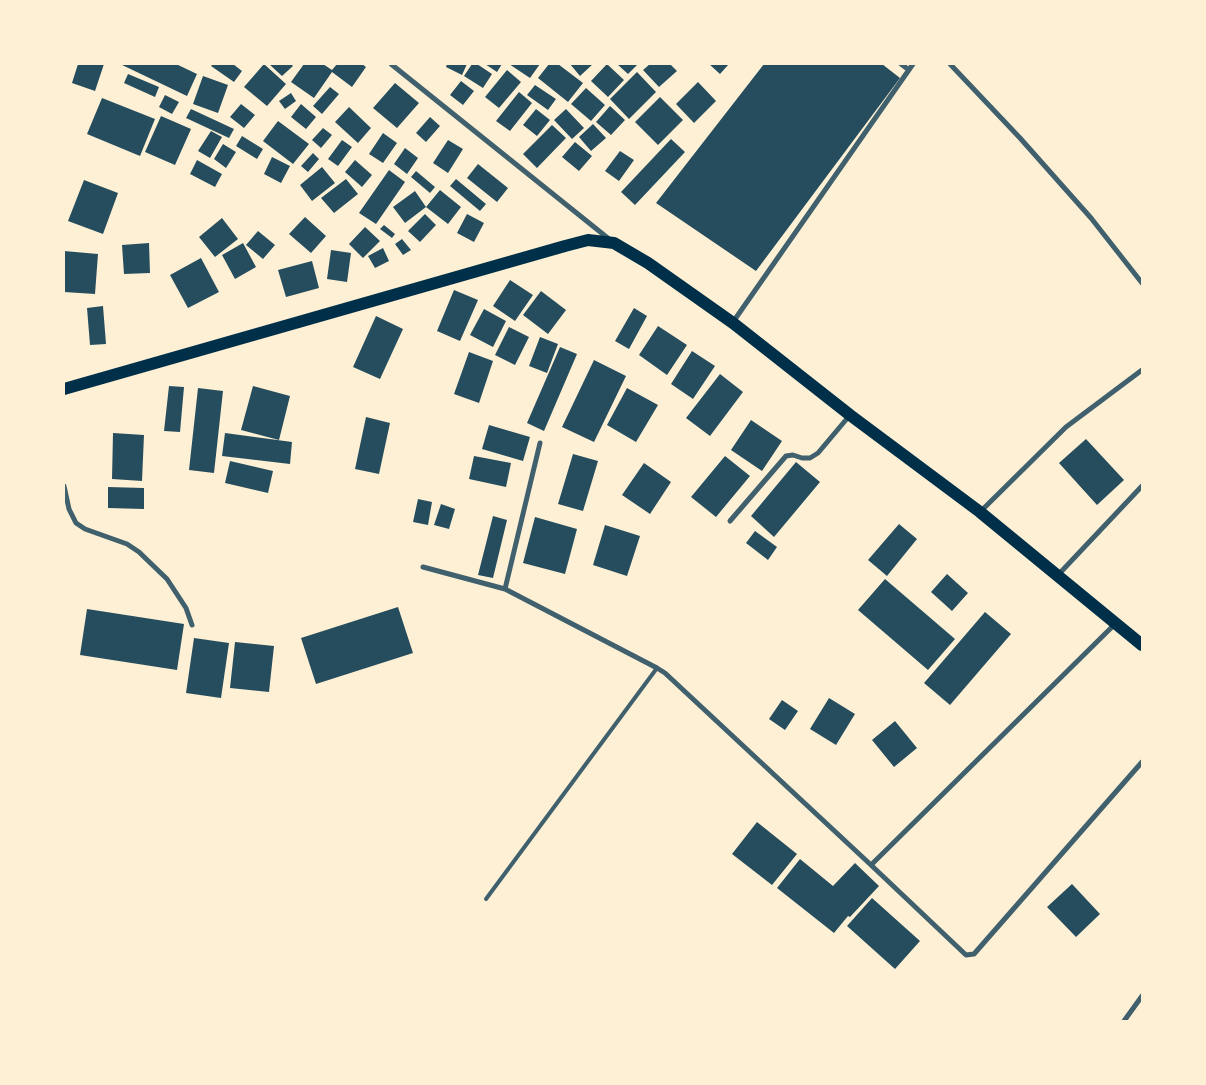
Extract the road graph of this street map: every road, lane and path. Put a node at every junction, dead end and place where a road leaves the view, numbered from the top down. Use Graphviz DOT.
graph roads {
  1 [pos="392,64"];
  2 [pos="900,64"];
  3 [pos="913,64"];
  4 [pos="950,64"];
  5 [pos="909,70"];
  6 [pos="614,243"];
  7 [pos="1142,283"];
  8 [pos="733,323"];
  9 [pos="1142,370"];
  10 [pos="64,389"];
  11 [pos="850,415"];
  12 [pos="540,443"];
  13 [pos="64,486"];
  14 [pos="1142,486"];
  15 [pos="980,512"];
  16 [pos="730,521"];
  17 [pos="424,567"];
  18 [pos="1057,575"];
  19 [pos="505,589"];
  20 [pos="1116,623"];
  21 [pos="192,625"];
  22 [pos="1142,645"];
  23 [pos="657,668"];
  24 [pos="1142,762"];
  25 [pos="871,864"];
  26 [pos="486,899"];
  27 [pos="1142,996"];
  28 [pos="1124,1021"];
  1 -- 6 [label="street"];
  2 -- 5 [label="street"];
  3 -- 5 [label="street"];
  4 -- 7 [label="street"];
  5 -- 8 [label="street"];
  6 -- 8 [label="main road"];
  6 -- 10 [label="main road"];
  8 -- 11 [label="main road"];
  9 -- 15 [label="street"];
  11 -- 15 [label="main road"];
  11 -- 16 [label="street"];
  12 -- 19 [label="street"];
  13 -- 21 [label="street"];
  14 -- 18 [label="street"];
  15 -- 18 [label="main road"];
  17 -- 19 [label="street"];
  18 -- 20 [label="main road"];
  19 -- 23 [label="street"];
  20 -- 22 [label="main road"];
  20 -- 25 [label="street"];
  23 -- 25 [label="street"];
  23 -- 26 [label="lane"];
  24 -- 25 [label="street"];
  27 -- 28 [label="street"];
}
